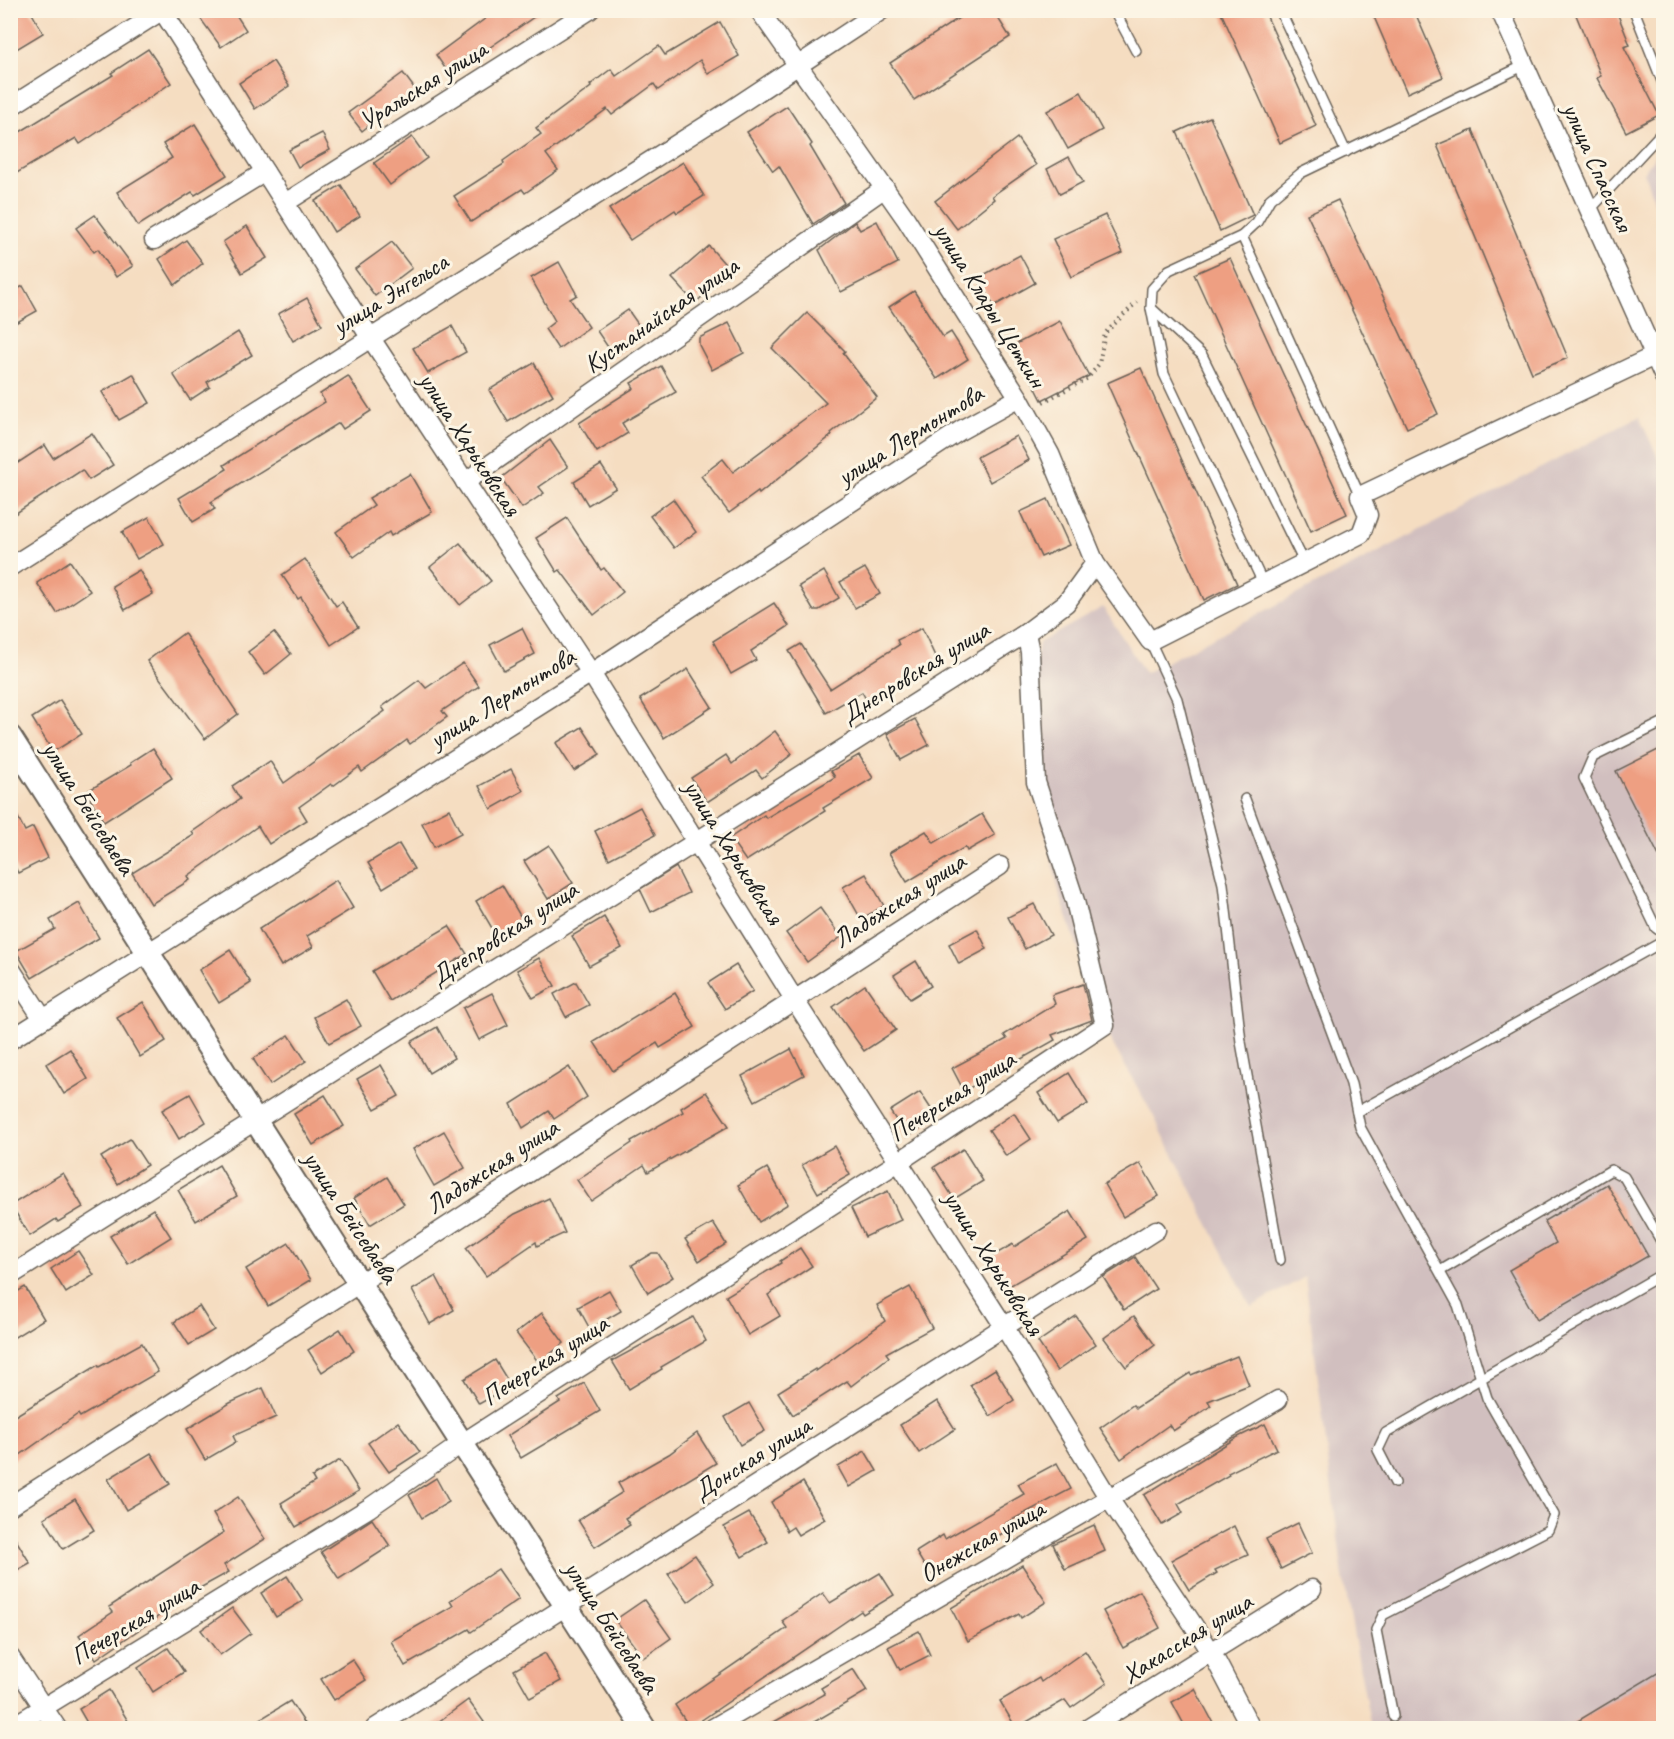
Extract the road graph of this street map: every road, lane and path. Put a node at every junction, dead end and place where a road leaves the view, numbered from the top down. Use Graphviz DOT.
graph roads {
  1 [pos="590,10"];
  2 [pos="759,10"];
  3 [pos="882,10"];
  4 [pos="1114,10"];
  5 [pos="1280,10"];
  6 [pos="1500,10"];
  7 [pos="1634,10"];
  8 [pos="163,11"];
  9 [pos="1136,51"];
  10 [pos="798,64"];
  11 [pos="1525,65"];
  12 [pos="1664,86"];
  13 [pos="10,107"];
  14 [pos="1664,130"];
  15 [pos="1346,152"];
  16 [pos="265,172"];
  17 [pos="885,188"];
  18 [pos="285,203"];
  19 [pos="1589,211"];
  20 [pos="1242,236"];
  21 [pos="154,240"];
  22 [pos="1152,289"];
  23 [pos="1151,308"];
  24 [pos="369,337"];
  25 [pos="1653,357"];
  26 [pos="1664,377"];
  27 [pos="1023,404"];
  28 [pos="465,482"];
  29 [pos="1360,496"];
  30 [pos="1304,562"];
  31 [pos="1095,563"];
  32 [pos="10,567"];
  33 [pos="1263,583"];
  34 [pos="1026,633"];
  35 [pos="1150,641"];
  36 [pos="591,673"];
  37 [pos="1664,722"];
  38 [pos="10,737"];
  39 [pos="1245,799"];
  40 [pos="696,839"];
  41 [pos="1000,866"];
  42 [pos="1664,933"];
  43 [pos="1664,941"];
  44 [pos="148,952"];
  45 [pos="10,968"];
  46 [pos="794,999"];
  47 [pos="43,1020"];
  48 [pos="10,1040"];
  49 [pos="1357,1112"];
  50 [pos="256,1121"];
  51 [pos="900,1161"];
  52 [pos="1664,1222"];
  53 [pos="1653,1228"];
  54 [pos="1156,1230"];
  55 [pos="1664,1246"];
  56 [pos="1280,1260"];
  57 [pos="1664,1262"];
  58 [pos="1440,1271"];
  59 [pos="10,1276"];
  60 [pos="360,1283"];
  61 [pos="1005,1328"];
  62 [pos="1481,1377"];
  63 [pos="1278,1400"];
  64 [pos="461,1444"];
  65 [pos="1395,1484"];
  66 [pos="1108,1497"];
  67 [pos="10,1506"];
  68 [pos="1312,1589"];
  69 [pos="564,1608"];
  70 [pos="1212,1653"];
  71 [pos="10,1657"];
  72 [pos="43,1707"];
  73 [pos="1393,1716"];
  74 [pos="10,1728"];
  75 [pos="57,1728"];
  76 [pos="375,1728"];
  77 [pos="644,1728"];
  78 [pos="713,1728"];
  79 [pos="1089,1728"];
  80 [pos="1251,1728"];
  1 -- 18 [label="street, Уральская улица"];
  2 -- 10 [label="street, улица Клары Цеткин"];
  3 -- 10 [label="street, улица Энгельса"];
  4 -- 9 [label="lane"];
  5 -- 15 [label="lane"];
  6 -- 11 [label="street, улица Спасская"];
  7 -- 12 [label="lane"];
  8 -- 13 [label="street"];
  8 -- 16 [label="street, улица Харьковская"];
  10 -- 17 [label="street, улица Клары Цеткин"];
  10 -- 24 [label="street, улица Энгельса"];
  11 -- 15 [label="lane"];
  11 -- 19 [label="street, улица Спасская"];
  14 -- 19 [label="lane"];
  15 -- 20 [label="lane"];
  16 -- 18 [label="street, улица Харьковская"];
  16 -- 21 [label="street"];
  17 -- 27 [label="street, улица Клары Цеткин"];
  17 -- 28 [label="street, Кустанайская улица"];
  18 -- 24 [label="street, улица Харьковская"];
  19 -- 25 [label="street, улица Спасская"];
  20 -- 22 [label="lane"];
  20 -- 29 [label="lane"];
  22 -- 23 [label="lane"];
  22 -- 27 [label="path"];
  23 -- 30 [label="lane"];
  23 -- 33 [label="lane"];
  24 -- 28 [label="street, улица Харьковская"];
  24 -- 32 [label="street, улица Энгельса"];
  25 -- 26 [label="street, улица Спасская"];
  25 -- 29 [label="street"];
  27 -- 31 [label="street, улица Клары Цеткин"];
  27 -- 36 [label="street, улица Лермонтова"];
  28 -- 36 [label="street, улица Харьковская"];
  29 -- 30 [label="street"];
  30 -- 33 [label="street"];
  31 -- 34 [label="street, Днепровская улица"];
  31 -- 35 [label="street, улица Клары Цеткин"];
  33 -- 35 [label="street"];
  34 -- 40 [label="street, Днепровская улица"];
  34 -- 51 [label="street, Печерская улица"];
  35 -- 56 [label="lane"];
  36 -- 40 [label="street, улица Харьковская"];
  36 -- 44 [label="street, улица Лермонтова"];
  37 -- 42 [label="lane"];
  38 -- 44 [label="street, улица Бейсебаева"];
  39 -- 49 [label="lane"];
  40 -- 46 [label="street, улица Харьковская"];
  40 -- 50 [label="street, Днепровская улица"];
  41 -- 46 [label="street, Ладожская улица"];
  43 -- 49 [label="lane"];
  44 -- 47 [label="street, улица Лермонтова"];
  44 -- 50 [label="street, улица Бейсебаева"];
  45 -- 47 [label="street"];
  46 -- 51 [label="street, улица Харьковская"];
  46 -- 60 [label="street, Ладожская улица"];
  47 -- 48 [label="street, улица Лермонтова"];
  49 -- 58 [label="lane"];
  50 -- 59 [label="street, Днепровская улица"];
  50 -- 60 [label="street, улица Бейсебаева"];
  51 -- 61 [label="street, улица Харьковская"];
  51 -- 64 [label="street, Печерская улица"];
  52 -- 53 [label="lane"];
  53 -- 55 [label="lane"];
  53 -- 58 [label="lane"];
  54 -- 61 [label="street, Донская улица"];
  57 -- 62 [label="lane"];
  58 -- 62 [label="lane"];
  60 -- 64 [label="street, улица Бейсебаева"];
  60 -- 67 [label="street, Ладожская улица"];
  61 -- 66 [label="street, улица Харьковская"];
  61 -- 69 [label="street, Донская улица"];
  62 -- 65 [label="lane"];
  62 -- 73 [label="lane"];
  63 -- 66 [label="street, Онежская улица"];
  64 -- 69 [label="street, улица Бейсебаева"];
  64 -- 72 [label="street, Печерская улица"];
  66 -- 70 [label="street, улица Харьковская"];
  66 -- 78 [label="street, Онежская улица"];
  68 -- 70 [label="street, Хакасская улица"];
  69 -- 76 [label="street, Донская улица"];
  69 -- 77 [label="street, улица Бейсебаева"];
  70 -- 79 [label="street, Хакасская улица"];
  70 -- 80 [label="street, улица Харьковская"];
  71 -- 72 [label="street"];
  72 -- 74 [label="street, Печерская улица"];
  72 -- 75 [label="street"];
}
